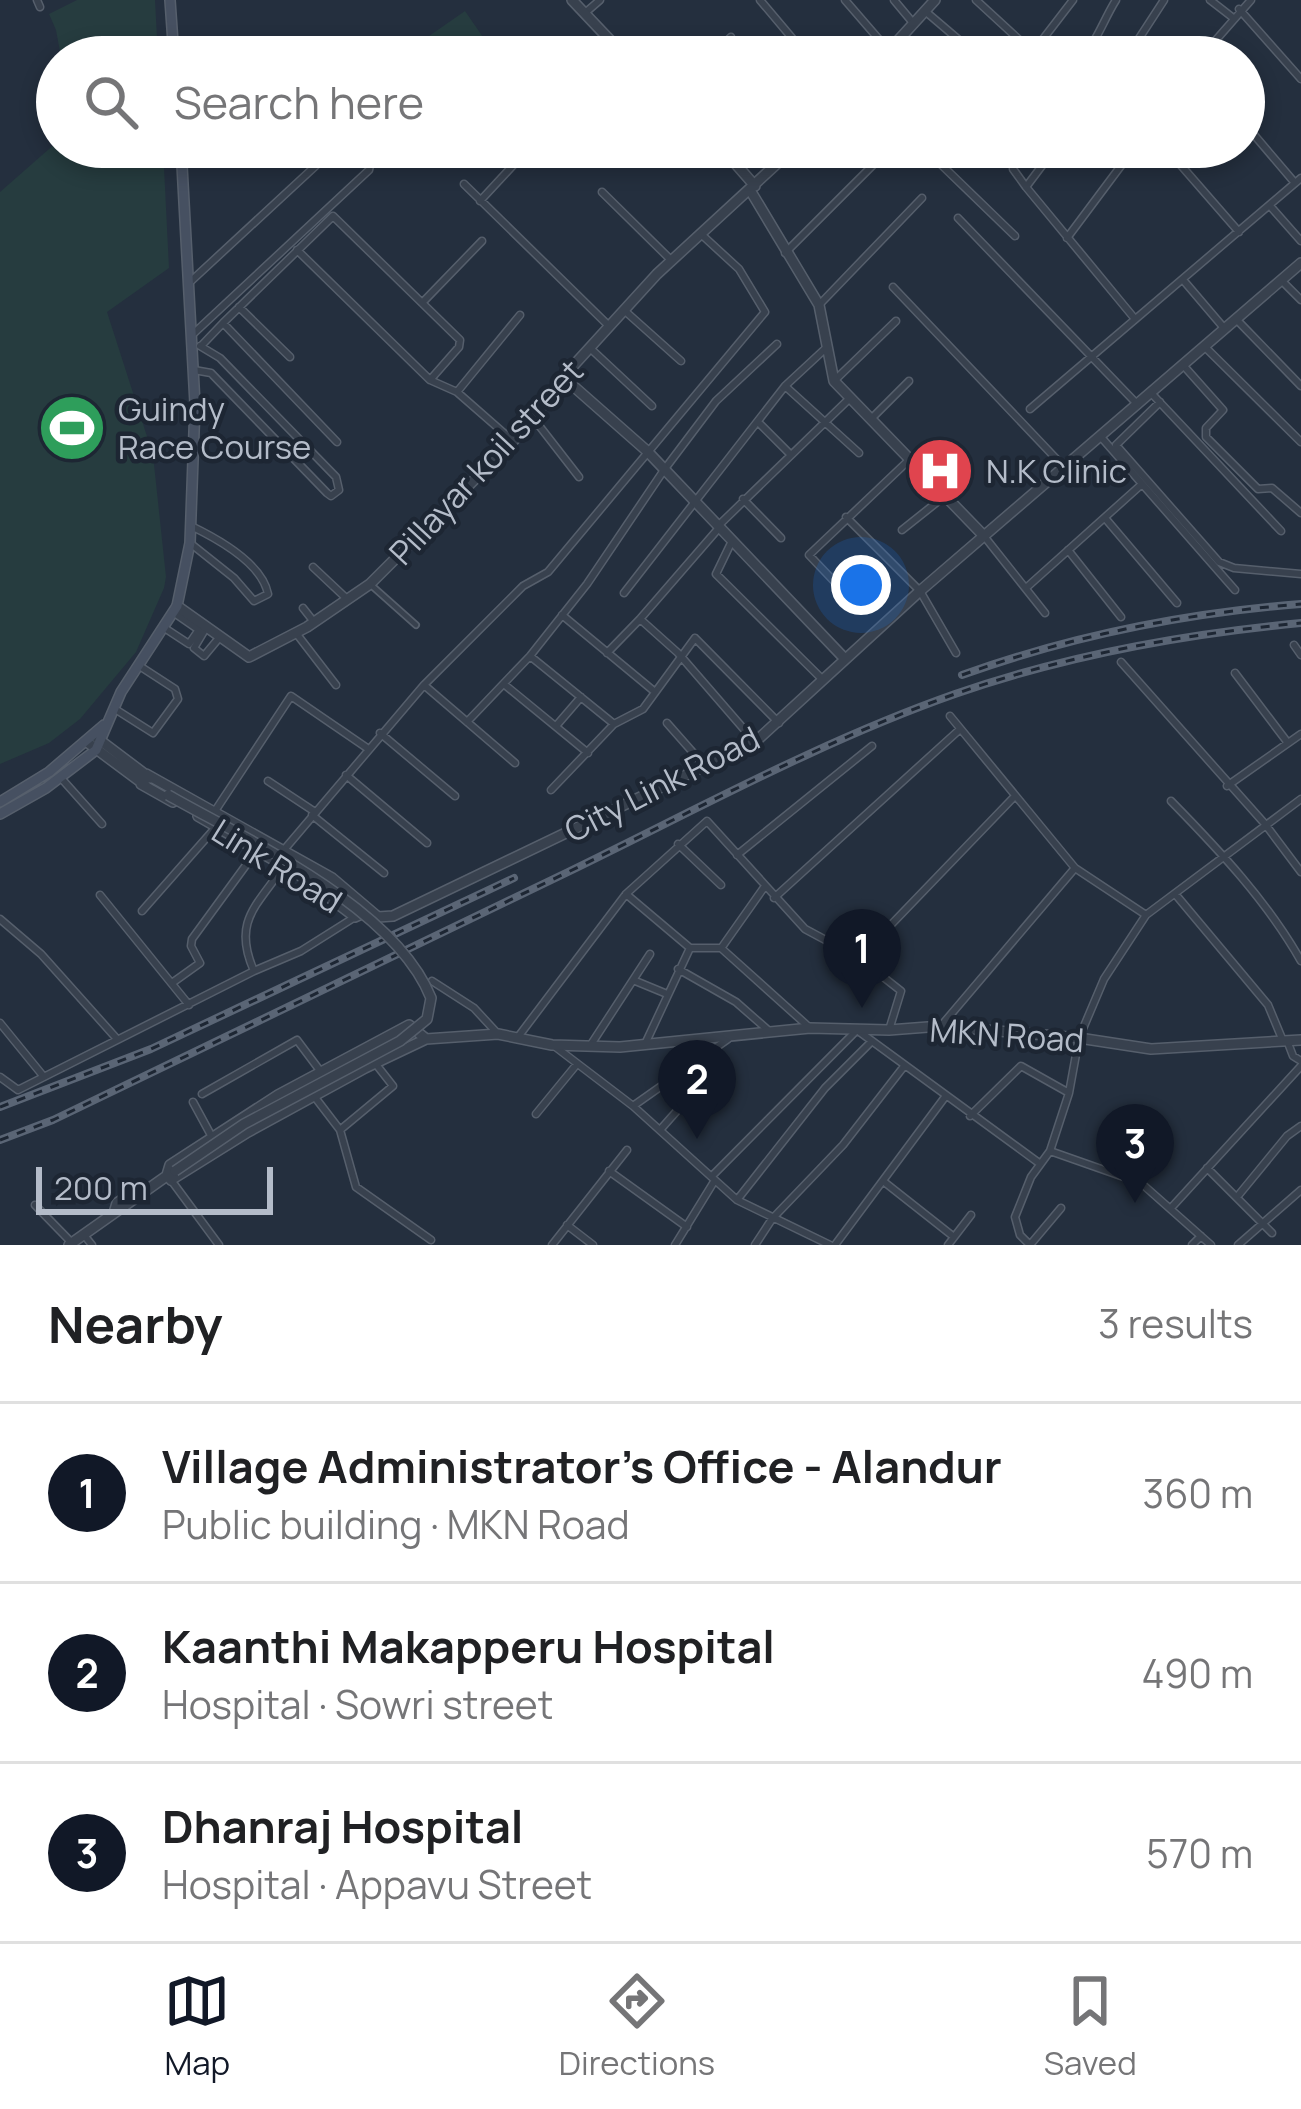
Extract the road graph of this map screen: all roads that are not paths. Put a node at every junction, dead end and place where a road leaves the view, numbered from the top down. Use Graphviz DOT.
graph roads {
  1 [pos="170,0"];
  2 [pos="572,0"];
  3 [pos="600,0"];
  4 [pos="760,0"];
  5 [pos="845,0"];
  6 [pos="894,0"];
  7 [pos="935,0"];
  8 [pos="976,0"];
  9 [pos="1073,0"];
  10 [pos="1116,0"];
  11 [pos="1164,0"];
  12 [pos="1210,0"];
  13 [pos="1251,0"];
  14 [pos="1239,9"];
  15 [pos="925,11"];
  16 [pos="584,14"];
  17 [pos="1232,17"];
  18 [pos="914,24"];
  19 [pos="173,36"];
  20 [pos="604,36"];
  21 [pos="790,36"];
  22 [pos="877,36"];
  23 [pos="903,36"];
  24 [pos="954,36"];
  25 [pos="1015,36"];
  26 [pos="1048,36"];
  27 [pos="1095,36"];
  28 [pos="1141,36"];
  29 [pos="1217,36"];
  30 [pos="1263,36"];
  31 [pos="1265,38"];
  32 [pos="1301,79"];
  33 [pos="1265,146"];
  34 [pos="182,168"];
  35 [pos="313,168"];
  36 [pos="370,168"];
  37 [pos="511,168"];
  38 [pos="738,168"];
  39 [pos="773,168"];
  40 [pos="870,168"];
  41 [pos="944,168"];
  42 [pos="1013,168"];
  43 [pos="1040,168"];
  44 [pos="1119,168"];
  45 [pos="1184,168"];
  46 [pos="1298,181"];
  47 [pos="464,184"];
  48 [pos="1025,187"];
  49 [pos="753,188"];
  50 [pos="602,192"];
  51 [pos="922,198"];
  52 [pos="480,201"];
  53 [pos="1271,207"];
  54 [pos="958,218"];
  55 [pos="699,232"];
  56 [pos="1239,232"];
  57 [pos="1016,236"];
  58 [pos="1067,238"];
  59 [pos="482,241"];
  60 [pos="1301,241"];
  61 [pos="296,249"];
  62 [pos="785,253"];
  63 [pos="671,260"];
  64 [pos="1301,263"];
  65 [pos="1184,280"];
  66 [pos="1281,280"];
  67 [pos="190,281"];
  68 [pos="893,287"];
  69 [pos="1301,300"];
  70 [pos="422,303"];
  71 [pos="819,305"];
  72 [pos="239,307"];
  73 [pos="625,311"];
  74 [pos="520,315"];
  75 [pos="1235,318"];
  76 [pos="1135,319"];
  77 [pos="896,321"];
  78 [pos="223,323"];
  79 [pos="611,328"];
  80 [pos="1224,328"];
  81 [pos="192,334"];
  82 [pos="777,344"];
  83 [pos="1204,346"];
  84 [pos="826,348"];
  85 [pos="591,349"];
  86 [pos="197,350"];
  87 [pos="290,357"];
  88 [pos="1091,357"];
  89 [pos="222,360"];
  90 [pos="681,362"];
  91 [pos="1183,365"];
  92 [pos="194,370"];
  93 [pos="211,373"];
  94 [pos="563,377"];
  95 [pos="430,380"];
  96 [pos="834,381"];
  97 [pos="909,382"];
  98 [pos="784,386"];
  99 [pos="1301,386"];
  100 [pos="458,392"];
  101 [pos="850,398"];
  102 [pos="1156,398"];
  103 [pos="1138,405"];
  104 [pos="652,406"];
  105 [pos="1030,409"];
  106 [pos="872,418"];
  107 [pos="534,419"];
  108 [pos="759,423"];
  109 [pos="826,423"];
  110 [pos="1102,437"];
  111 [pos="513,441"];
  112 [pos="337,442"];
  113 [pos="1301,442"];
  114 [pos="647,451"];
  115 [pos="790,454"];
  116 [pos="859,454"];
  117 [pos="912,458"];
  118 [pos="1065,468"];
  119 [pos="664,470"];
  120 [pos="579,477"];
  121 [pos="1142,484"];
  122 [pos="946,495"];
  123 [pos="743,499"];
  124 [pos="692,501"];
  125 [pos="1301,513"];
  126 [pos="846,517"];
  127 [pos="1105,518"];
  128 [pos="191,526"];
  129 [pos="717,528"];
  130 [pos="902,530"];
  131 [pos="1281,531"];
  132 [pos="983,536"];
  133 [pos="781,538"];
  134 [pos="190,543"];
  135 [pos="731,543"];
  136 [pos="1068,550"];
  137 [pos="313,566"];
  138 [pos="1301,574"];
  139 [pos="370,584"];
  140 [pos="1026,588"];
  141 [pos="1235,590"];
  142 [pos="920,591"];
  143 [pos="624,593"];
  144 [pos="849,597"];
  145 [pos="349,601"];
  146 [pos="1177,603"];
  147 [pos="303,608"];
  148 [pos="177,612"];
  149 [pos="1045,613"];
  150 [pos="562,615"];
  151 [pos="1121,617"];
  152 [pos="640,619"];
  153 [pos="314,622"];
  154 [pos="416,625"];
  155 [pos="202,628"];
  156 [pos="168,630"];
  157 [pos="296,633"];
  158 [pos="219,638"];
  159 [pos="1294,645"];
  160 [pos="608,653"];
  161 [pos="956,653"];
  162 [pos="1301,655"];
  163 [pos="530,656"];
  164 [pos="679,657"];
  165 [pos="845,659"];
  166 [pos="1121,662"];
  167 [pos="138,665"];
  168 [pos="1235,673"];
  169 [pos="823,679"];
  170 [pos="336,685"];
  171 [pos="424,685"];
  172 [pos="505,685"];
  173 [pos="655,692"];
  174 [pos="581,697"];
  175 [pos="112,707"];
  176 [pos="950,716"];
  177 [pos="467,722"];
  178 [pos="667,723"];
  179 [pos="779,723"];
  180 [pos="614,724"];
  181 [pos="556,726"];
  182 [pos="958,730"];
  183 [pos="380,733"];
  184 [pos="1301,734"];
  185 [pos="94,742"];
  186 [pos="755,742"];
  187 [pos="1288,743"];
  188 [pos="872,746"];
  189 [pos="368,748"];
  190 [pos="588,753"];
  191 [pos="515,763"];
  192 [pos="704,765"];
  193 [pos="346,775"];
  194 [pos="61,778"];
  195 [pos="144,779"];
  196 [pos="268,781"];
  197 [pos="1227,786"];
  198 [pos="551,790"];
  199 [pos="455,796"];
  200 [pos="1013,798"];
  201 [pos="1301,799"];
  202 [pos="1172,801"];
  203 [pos="0,802"];
  204 [pos="215,811"];
  205 [pos="0,814"];
  206 [pos="313,814"];
  207 [pos="102,824"];
  208 [pos="1264,824"];
  209 [pos="216,827"];
  210 [pos="427,843"];
  211 [pos="678,844"];
  212 [pos="283,851"];
  213 [pos="737,855"];
  214 [pos="1225,856"];
  215 [pos="249,861"];
  216 [pos="284,866"];
  217 [pos="1075,868"];
  218 [pos="1301,872"];
  219 [pos="384,873"];
  220 [pos="722,884"];
  221 [pos="765,886"];
  222 [pos="626,894"];
  223 [pos="100,895"];
  224 [pos="1176,895"];
  225 [pos="774,898"];
  226 [pos="371,910"];
  227 [pos="142,911"];
  228 [pos="1146,916"];
  229 [pos="355,917"];
  230 [pos="0,919"];
  231 [pos="722,947"];
  232 [pos="690,948"];
  233 [pos="650,954"];
  234 [pos="859,958"];
  235 [pos="1301,962"];
  236 [pos="678,969"];
  237 [pos="254,970"];
  238 [pos="633,980"];
  239 [pos="432,981"];
  240 [pos="172,983"];
  241 [pos="668,994"];
  242 [pos="189,1005"];
  243 [pos="0,1023"];
  244 [pos="941,1027"];
  245 [pos="810,1028"];
  246 [pos="857,1030"];
  247 [pos="889,1030"];
  248 [pos="771,1033"];
  249 [pos="498,1034"];
  250 [pos="733,1036"];
  251 [pos="518,1037"];
  252 [pos="1079,1038"];
  253 [pos="117,1039"];
  254 [pos="426,1040"];
  255 [pos="1301,1040"];
  256 [pos="872,1041"];
  257 [pos="646,1042"];
  258 [pos="1286,1043"];
  259 [pos="552,1045"];
  260 [pos="590,1046"];
  261 [pos="375,1063"];
  262 [pos="1301,1063"];
  263 [pos="577,1064"];
  264 [pos="905,1065"];
  265 [pos="321,1072"];
  266 [pos="0,1077"];
  267 [pos="44,1077"];
  268 [pos="202,1094"];
  269 [pos="1069,1094"];
  270 [pos="314,1096"];
  271 [pos="945,1097"];
  272 [pos="194,1102"];
  273 [pos="683,1104"];
  274 [pos="634,1106"];
  275 [pos="536,1114"];
  276 [pos="970,1116"];
  277 [pos="1301,1126"];
  278 [pos="340,1130"];
  279 [pos="660,1130"];
  280 [pos="212,1137"];
  281 [pos="627,1150"];
  282 [pos="1049,1151"];
  283 [pos="1039,1163"];
  284 [pos="1207,1168"];
  285 [pos="609,1171"];
  286 [pos="169,1173"];
  287 [pos="714,1178"];
  288 [pos="884,1181"];
  289 [pos="1301,1190"];
  290 [pos="1237,1197"];
  291 [pos="737,1200"];
  292 [pos="35,1204"];
  293 [pos="1061,1208"];
  294 [pos="1172,1208"];
  295 [pos="971,1215"];
  296 [pos="772,1219"];
  297 [pos="567,1225"];
  298 [pos="687,1227"];
  299 [pos="1272,1233"];
  300 [pos="1201,1236"];
  301 [pos="88,1240"];
  302 [pos="431,1240"];
  303 [pos="951,1241"];
  304 [pos="71,1244"];
  305 [pos="219,1245"];
  306 [pos="551,1245"];
  307 [pos="593,1245"];
  308 [pos="675,1245"];
  309 [pos="755,1245"];
  310 [pos="832,1245"];
  311 [pos="1030,1245"];
  312 [pos="1192,1245"];
  313 [pos="1211,1245"];
  314 [pos="1238,1245"];
  1 -- 19 [label="main road"];
  2 -- 16 [label="street"];
  3 -- 16 [label="street"];
  4 -- 21 [label="street"];
  5 -- 22 [label="street"];
  6 -- 18 [label="street"];
  7 -- 15 [label="street"];
  8 -- 25 [label="street"];
  9 -- 26 [label="street"];
  10 -- 27 [label="street"];
  11 -- 28 [label="street"];
  12 -- 17 [label="street"];
  13 -- 14 [label="street"];
  14 -- 17 [label="street"];
  14 -- 30 [label="street"];
  15 -- 18 [label="street"];
  15 -- 24 [label="street"];
  16 -- 20 [label="street"];
  17 -- 29 [label="street"];
  18 -- 23 [label="street"];
  31 -- 32 [label="street"];
  33 -- 46 [label="street"];
  34 -- 67 [label="main road"];
  35 -- 67 [label="street"];
  36 -- 81 [label="street"];
  37 -- 52 [label="street"];
  38 -- 49 [label="street"];
  39 -- 49 [label="street, Pillayar koil street"];
  40 -- 62 [label="street"];
  41 -- 57 [label="street"];
  42 -- 48 [label="street"];
  43 -- 48 [label="street"];
  44 -- 58 [label="street"];
  45 -- 56 [label="street"];
  46 -- 53 [label="street"];
  47 -- 52 [label="street"];
  48 -- 58 [label="street"];
  49 -- 55 [label="street, Pillayar koil street"];
  49 -- 62 [label="street"];
  50 -- 63 [label="street"];
  51 -- 71 [label="street"];
  52 -- 79 [label="street"];
  53 -- 56 [label="street"];
  53 -- 60 [label="street"];
  54 -- 88 [label="street"];
  55 -- 63 [label="street, Pillayar koil street"];
  55 -- 114 [label="street"];
  56 -- 65 [label="street"];
  58 -- 76 [label="street"];
  59 -- 70 [label="street"];
  61 -- 70 [label="street"];
  61 -- 72 [label="street"];
  61 -- 95 [label="street"];
  62 -- 71 [label="street"];
  63 -- 73 [label="street, Pillayar koil street"];
  64 -- 66 [label="street, City Link Road"];
  65 -- 76 [label="street"];
  65 -- 80 [label="street"];
  66 -- 69 [label="street"];
  66 -- 75 [label="street, City Link Road"];
  67 -- 81 [label="main road"];
  68 -- 118 [label="street"];
  70 -- 95 [label="street"];
  71 -- 84 [label="street"];
  72 -- 78 [label="street"];
  72 -- 87 [label="street"];
  73 -- 79 [label="street, Pillayar koil street"];
  73 -- 90 [label="street"];
  74 -- 100 [label="street"];
  75 -- 80 [label="street, City Link Road"];
  75 -- 99 [label="street"];
  76 -- 88 [label="street"];
  77 -- 96 [label="street"];
  78 -- 86 [label="street"];
  78 -- 112 [label="street"];
  79 -- 85 [label="street, Pillayar koil street"];
  80 -- 83 [label="street, City Link Road"];
  81 -- 86 [label="main road"];
  82 -- 119 [label="street"];
  83 -- 91 [label="street, City Link Road"];
  83 -- 113 [label="street"];
  84 -- 96 [label="street"];
  84 -- 98 [label="street"];
  85 -- 94 [label="street, Pillayar koil street"];
  85 -- 104 [label="street"];
  86 -- 89 [label="street"];
  86 -- 92 [label="main road"];
  88 -- 103 [label="street"];
  88 -- 105 [label="street"];
  89 -- 93 [label="street"];
  89 -- 93 [label="street"];
  91 -- 102 [label="street, City Link Road"];
  91 -- 125 [label="street"];
  92 -- 93 [label="street"];
  92 -- 128 [label="main road"];
  94 -- 107 [label="street, Pillayar koil street"];
  94 -- 114 [label="street"];
  95 -- 100 [label="street"];
  96 -- 101 [label="street"];
  97 -- 106 [label="street"];
  98 -- 108 [label="street"];
  98 -- 109 [label="street"];
  100 -- 111 [label="street"];
  101 -- 106 [label="street"];
  101 -- 109 [label="street"];
  102 -- 103 [label="street, City Link Road"];
  102 -- 131 [label="street"];
  102 -- 138 [label="street"];
  103 -- 110 [label="street, City Link Road"];
  106 -- 117 [label="street"];
  107 -- 111 [label="street, Pillayar koil street"];
  107 -- 120 [label="street"];
  108 -- 115 [label="street"];
  108 -- 124 [label="street"];
  109 -- 115 [label="street"];
  109 -- 116 [label="street"];
  110 -- 118 [label="street, City Link Road"];
  110 -- 121 [label="street"];
  111 -- 139 [label="street, Pillayar koil street"];
  114 -- 119 [label="street"];
  114 -- 171 [label="street"];
  115 -- 123 [label="street"];
  117 -- 122 [label="street"];
  117 -- 126 [label="street"];
  118 -- 132 [label="street, City Link Road"];
  119 -- 124 [label="street"];
  119 -- 150 [label="street"];
  121 -- 127 [label="street"];
  121 -- 141 [label="street"];
  122 -- 130 [label="street"];
  122 -- 132 [label="street"];
  123 -- 129 [label="street"];
  123 -- 133 [label="street"];
  124 -- 129 [label="street"];
  124 -- 143 [label="street"];
  126 -- 142 [label="street"];
  126 -- 144 [label="street"];
  127 -- 136 [label="street"];
  127 -- 146 [label="street"];
  128 -- 134 [label="main road"];
  128 -- 134 [label="street"];
  129 -- 135 [label="street"];
  129 -- 152 [label="street"];
  132 -- 140 [label="street"];
  132 -- 142 [label="street, City Link Road"];
  134 -- 148 [label="main road"];
  135 -- 165 [label="street"];
  135 -- 169 [label="street"];
  136 -- 140 [label="street"];
  136 -- 151 [label="street"];
  137 -- 145 [label="street"];
  139 -- 145 [label="street, Pillayar koil street"];
  139 -- 154 [label="street"];
  140 -- 149 [label="street"];
  142 -- 161 [label="street"];
  142 -- 165 [label="street, City Link Road"];
  145 -- 153 [label="street, Pillayar koil street"];
  147 -- 153 [label="street"];
  148 -- 155 [label="street, Pillayar koil street"];
  148 -- 156 [label="main road"];
  150 -- 160 [label="street"];
  150 -- 163 [label="street"];
  152 -- 160 [label="street"];
  152 -- 164 [label="street"];
  153 -- 157 [label="street, Pillayar koil street"];
  155 -- 156 [label="street"];
  155 -- 158 [label="street, Pillayar koil street"];
  155 -- 158 [label="street"];
  156 -- 167 [label="main road"];
  157 -- 158 [label="street, Pillayar koil street"];
  157 -- 170 [label="street"];
  159 -- 162 [label="street"];
  160 -- 173 [label="street"];
  163 -- 172 [label="street"];
  163 -- 174 [label="street"];
  164 -- 173 [label="street"];
  164 -- 179 [label="street"];
  164 -- 186 [label="street"];
  165 -- 169 [label="street, City Link Road"];
  166 -- 197 [label="street"];
  167 -- 175 [label="main road"];
  167 -- 175 [label="street"];
  168 -- 187 [label="street"];
  169 -- 179 [label="street, City Link Road"];
  171 -- 177 [label="street"];
  171 -- 183 [label="street"];
  172 -- 177 [label="street"];
  172 -- 181 [label="street"];
  173 -- 180 [label="street"];
  174 -- 180 [label="street"];
  174 -- 181 [label="street"];
  175 -- 185 [label="main road"];
  176 -- 182 [label="street"];
  177 -- 191 [label="street"];
  178 -- 192 [label="street"];
  179 -- 186 [label="street, City Link Road"];
  180 -- 190 [label="street"];
  181 -- 190 [label="street"];
  182 -- 200 [label="street"];
  182 -- 225 [label="street"];
  183 -- 189 [label="street"];
  183 -- 199 [label="street"];
  184 -- 187 [label="street"];
  185 -- 194 [label="main road"];
  185 -- 195 [label="street"];
  185 -- 203 [label="main road"];
  186 -- 192 [label="street, City Link Road"];
  187 -- 197 [label="street"];
  188 -- 213 [label="street"];
  189 -- 193 [label="street"];
  189 -- 204 [label="street"];
  190 -- 198 [label="street"];
  192 -- 226 [label="street, City Link Road"];
  193 -- 206 [label="street"];
  193 -- 210 [label="street"];
  194 -- 205 [label="main road"];
  194 -- 207 [label="street"];
  195 -- 204 [label="street, Link Road"];
  195 -- 209 [label="street, Link Road"];
  195 -- 286 [label="street, bridge"];
  196 -- 206 [label="street"];
  197 -- 208 [label="street"];
  200 -- 217 [label="street"];
  200 -- 234 [label="street"];
  201 -- 208 [label="street"];
  202 -- 214 [label="street"];
  204 -- 212 [label="street, Link Road"];
  206 -- 212 [label="street"];
  206 -- 219 [label="street"];
  208 -- 214 [label="street"];
  208 -- 218 [label="street"];
  209 -- 216 [label="street, Link Road"];
  209 -- 227 [label="street"];
  211 -- 213 [label="street"];
  211 -- 220 [label="street"];
  211 -- 222 [label="street"];
  212 -- 226 [label="street, Link Road"];
  213 -- 221 [label="street"];
  214 -- 224 [label="street"];
  214 -- 235 [label="street"];
  215 -- 240 [label="street"];
  216 -- 229 [label="street, Link Road"];
  216 -- 237 [label="street"];
  217 -- 228 [label="street"];
  217 -- 244 [label="street"];
  221 -- 225 [label="street"];
  221 -- 231 [label="street"];
  222 -- 232 [label="street"];
  222 -- 251 [label="street"];
  223 -- 240 [label="street"];
  224 -- 228 [label="street"];
  224 -- 258 [label="street"];
  225 -- 234 [label="street"];
  226 -- 229 [label="street, Link Road"];
  228 -- 252 [label="street"];
  229 -- 237 [label="street"];
  230 -- 253 [label="street"];
  231 -- 232 [label="street"];
  231 -- 245 [label="street"];
  232 -- 236 [label="street"];
  233 -- 238 [label="street"];
  234 -- 247 [label="street"];
  236 -- 241 [label="street"];
  236 -- 248 [label="street"];
  237 -- 242 [label="street"];
  238 -- 241 [label="street"];
  238 -- 260 [label="street"];
  239 -- 249 [label="street"];
  240 -- 242 [label="street"];
  241 -- 257 [label="street"];
  242 -- 253 [label="street"];
  243 -- 267 [label="street"];
  244 -- 247 [label="street, MKN Road"];
  244 -- 252 [label="street, MKN Road"];
  245 -- 246 [label="street, MKN Road"];
  245 -- 248 [label="street, MKN Road"];
  246 -- 247 [label="street, MKN Road"];
  246 -- 256 [label="street"];
  246 -- 287 [label="street"];
  248 -- 250 [label="street, MKN Road"];
  249 -- 251 [label="street, MKN Road"];
  249 -- 254 [label="street, MKN Road"];
  250 -- 257 [label="street, MKN Road"];
  250 -- 274 [label="street"];
  251 -- 259 [label="street, MKN Road"];
  252 -- 258 [label="street, MKN Road"];
  252 -- 269 [label="street"];
  253 -- 267 [label="street"];
  254 -- 261 [label="street, MKN Road"];
  254 -- 265 [label="street, MKN Road"];
  255 -- 258 [label="street, MKN Road"];
  256 -- 264 [label="street"];
  256 -- 291 [label="street"];
  257 -- 260 [label="street, MKN Road"];
  258 -- 262 [label="street"];
  259 -- 260 [label="street, MKN Road"];
  259 -- 263 [label="street"];
  261 -- 270 [label="street, MKN Road"];
  261 -- 278 [label="street"];
  262 -- 284 [label="street"];
  263 -- 274 [label="street"];
  263 -- 275 [label="street"];
  264 -- 271 [label="street"];
  264 -- 296 [label="street"];
  265 -- 268 [label="street"];
  265 -- 280 [label="street, MKN Road"];
  266 -- 267 [label="street"];
  269 -- 276 [label="street"];
  269 -- 282 [label="street"];
  270 -- 278 [label="street"];
  270 -- 286 [label="street, MKN Road"];
  271 -- 276 [label="street"];
  271 -- 288 [label="street"];
  272 -- 280 [label="street"];
  273 -- 279 [label="street"];
  274 -- 279 [label="street"];
  276 -- 283 [label="street"];
  277 -- 290 [label="street"];
  278 -- 302 [label="street"];
  279 -- 287 [label="street"];
  280 -- 286 [label="street, MKN Road"];
  281 -- 285 [label="street"];
  282 -- 283 [label="street"];
  282 -- 294 [label="street"];
  283 -- 311 [label="street"];
  284 -- 290 [label="street"];
  284 -- 294 [label="street"];
  285 -- 297 [label="street"];
  285 -- 298 [label="street"];
  286 -- 301 [label="street, MKN Road"];
  286 -- 305 [label="street"];
  287 -- 291 [label="street"];
  287 -- 298 [label="street"];
  288 -- 303 [label="street"];
  288 -- 310 [label="street"];
  289 -- 314 [label="street"];
  290 -- 299 [label="street"];
  291 -- 296 [label="street"];
  292 -- 304 [label="street"];
  293 -- 311 [label="street"];
  294 -- 300 [label="street"];
  295 -- 303 [label="street"];
  296 -- 309 [label="street"];
  296 -- 310 [label="street"];
  297 -- 306 [label="street"];
  297 -- 307 [label="street"];
  298 -- 308 [label="street"];
  300 -- 312 [label="street"];
  300 -- 313 [label="street"];
  301 -- 304 [label="street, MKN Road"];
}
